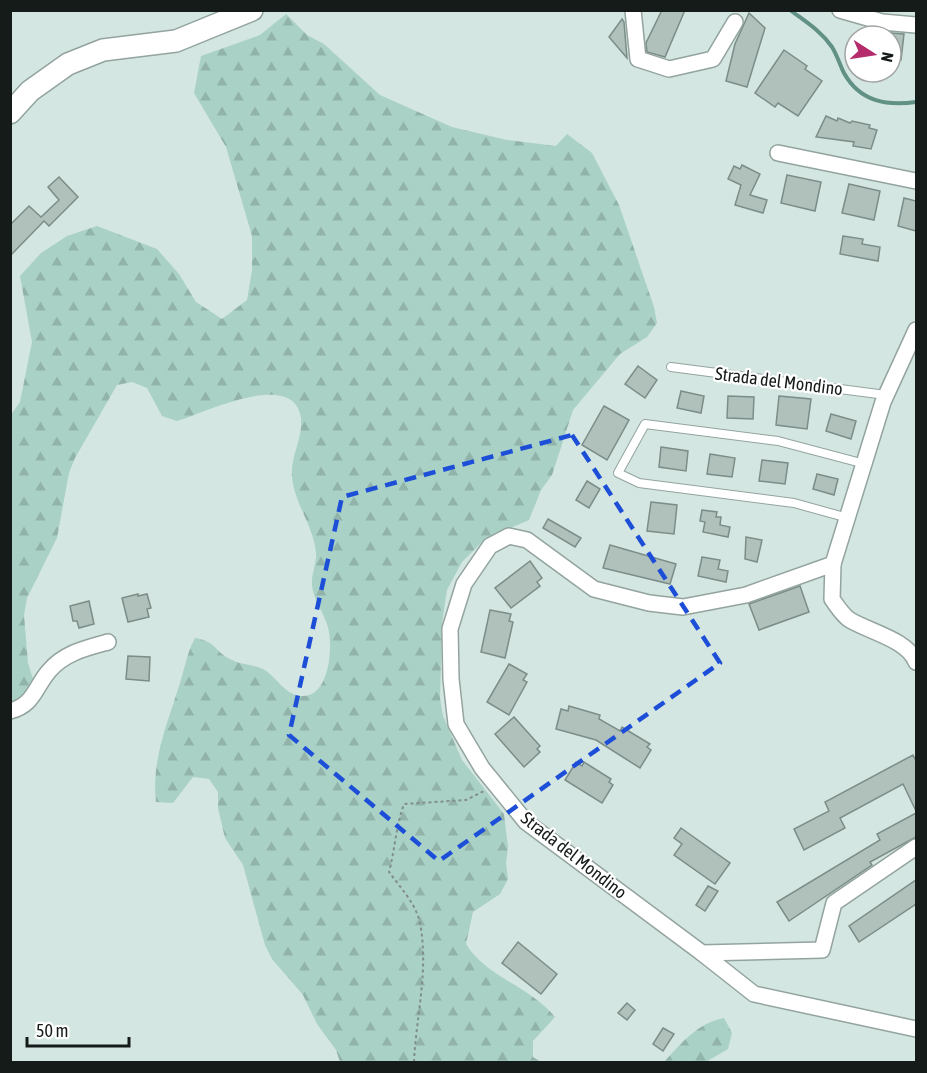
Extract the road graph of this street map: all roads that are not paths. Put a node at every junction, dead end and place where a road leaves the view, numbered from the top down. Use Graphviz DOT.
graph roads {
  1 [pos="252,10"];
  2 [pos="633,10"];
  3 [pos="840,10"];
  4 [pos="735,22"];
  5 [pos="916,25"];
  6 [pos="10,113"];
  7 [pos="778,153"];
  8 [pos="916,181"];
  9 [pos="916,330"];
  10 [pos="671,367"];
  11 [pos="886,395"];
  12 [pos="865,464"];
  13 [pos="849,518"];
  14 [pos="833,564"];
  15 [pos="108,642"];
  16 [pos="916,662"];
  17 [pos="10,711"];
  18 [pos="916,847"];
  19 [pos="702,953"];
  20 [pos="916,1029"];
  1 -- 6 [label="main road"];
  2 -- 4 [label="street"];
  3 -- 5 [label="street"];
  7 -- 8 [label="street"];
  9 -- 11 [label="street"];
  10 -- 11 [label="lane, Strada del Mondino"];
  11 -- 12 [label="street"];
  12 -- 13 [label="street"];
  12 -- 13 [label="lane"];
  13 -- 14 [label="street"];
  14 -- 16 [label="street"];
  14 -- 19 [label="street, Strada del Mondino"];
  15 -- 17 [label="street"];
  18 -- 19 [label="street"];
  19 -- 20 [label="street, Strada del Mondino"];
}
